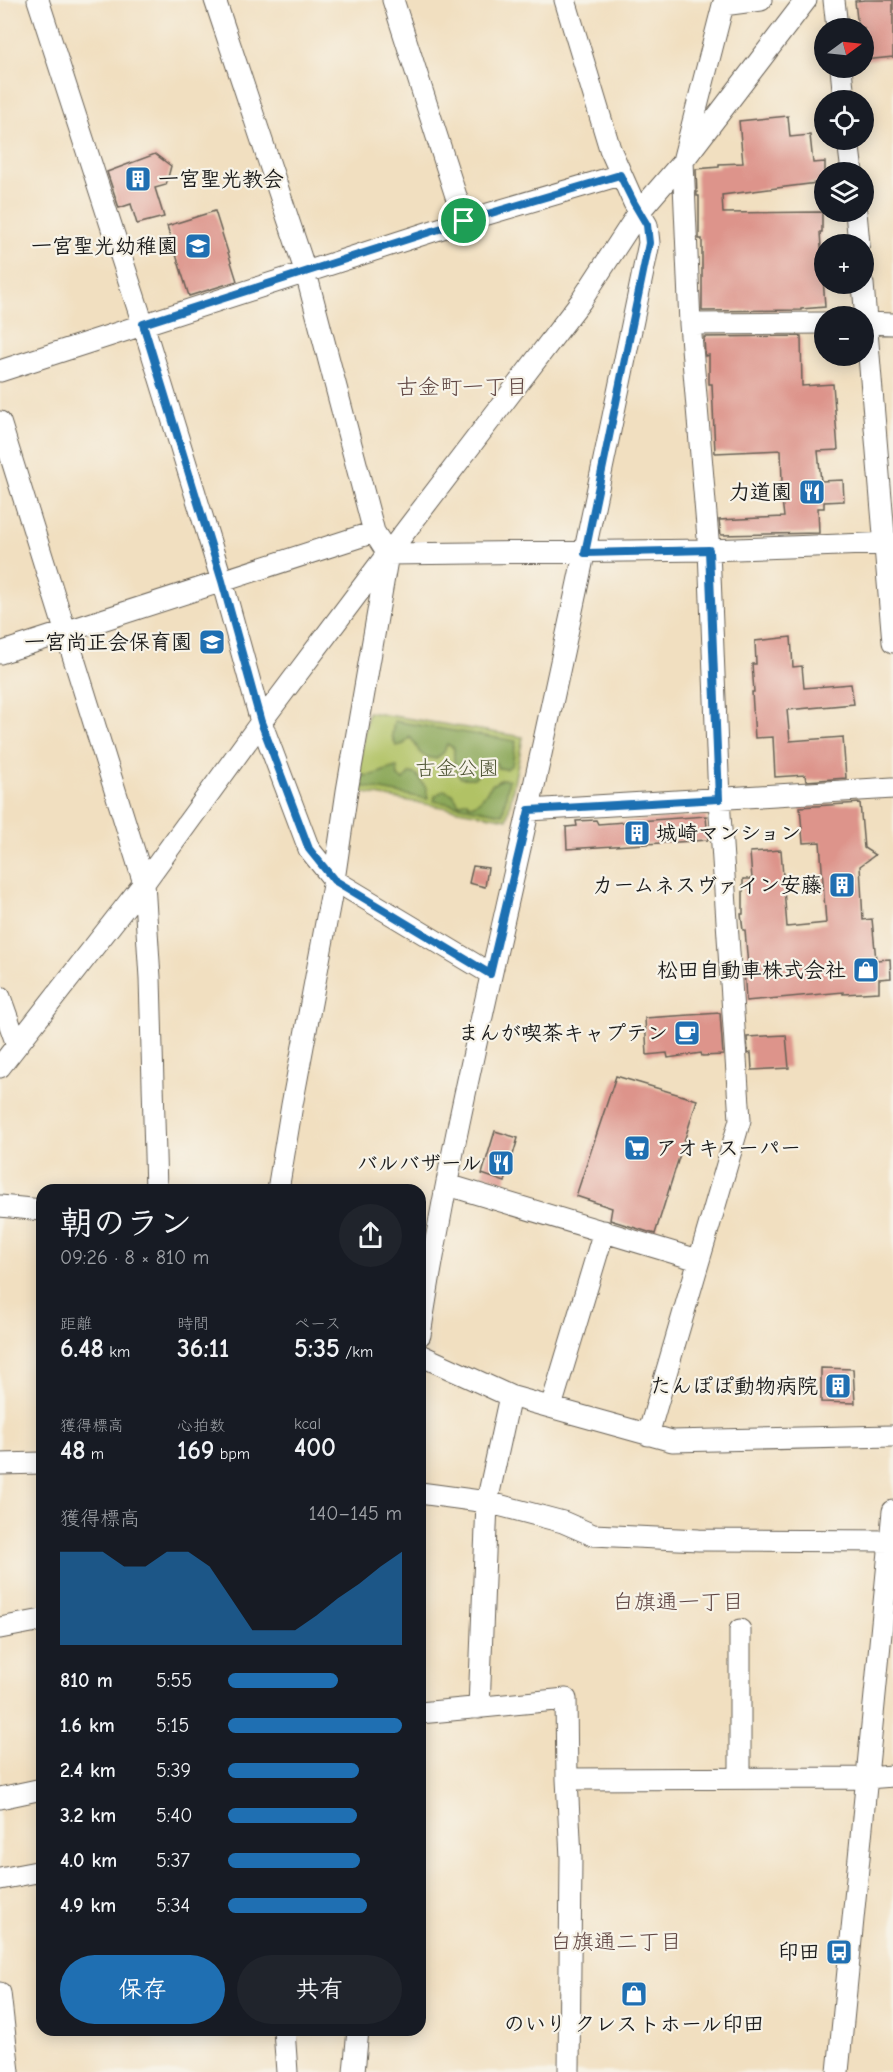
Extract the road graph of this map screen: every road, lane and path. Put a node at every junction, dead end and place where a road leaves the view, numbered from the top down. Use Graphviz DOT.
graph roads {
  1 [pos="38,0"];
  2 [pos="215,0"];
  3 [pos="393,0"];
  4 [pos="566,0"];
  5 [pos="761,0"];
  6 [pos="806,0"];
  7 [pos="834,0"];
  8 [pos="836,18"];
  9 [pos="683,161"];
  10 [pos="620,175"];
  11 [pos="639,212"];
  12 [pos="464,221"];
  13 [pos="306,273"];
  14 [pos="814,323"];
  15 [pos="874,323"];
  16 [pos="143,324"];
  17 [pos="690,324"];
  18 [pos="893,324"];
  19 [pos="870,366"];
  20 [pos="0,371"];
  21 [pos="0,422"];
  22 [pos="374,532"];
  23 [pos="888,543"];
  24 [pos="709,550"];
  25 [pos="585,553"];
  26 [pos="388,554"];
  27 [pos="222,581"];
  28 [pos="64,631"];
  29 [pos="893,642"];
  30 [pos="0,653"];
  31 [pos="261,722"];
  32 [pos="893,788"];
  33 [pos="719,799"];
  34 [pos="529,810"];
  35 [pos="334,880"];
  36 [pos="144,883"];
  37 [pos="490,974"];
  38 [pos="0,997"];
  39 [pos="17,1045"];
  40 [pos="0,1067"];
  41 [pos="156,1184"];
  42 [pos="279,1184"];
  43 [pos="448,1185"];
  44 [pos="0,1206"];
  45 [pos="36,1209"];
  46 [pos="604,1231"];
  47 [pos="698,1260"];
  48 [pos="426,1297"];
  49 [pos="426,1358"];
  50 [pos="510,1396"];
  51 [pos="551,1407"];
  52 [pos="648,1435"];
  53 [pos="893,1436"];
  54 [pos="36,1463"];
  55 [pos="0,1464"];
  56 [pos="426,1494"];
  57 [pos="487,1502"];
  58 [pos="893,1511"];
  59 [pos="892,1541"];
  60 [pos="36,1621"];
  61 [pos="0,1628"];
  62 [pos="740,1630"];
  63 [pos="479,1708"];
  64 [pos="426,1712"];
  65 [pos="893,1776"];
  66 [pos="740,1778"];
  67 [pos="867,1778"];
  68 [pos="567,1779"];
  69 [pos="36,1790"];
  70 [pos="0,1798"];
  71 [pos="36,1872"];
  72 [pos="0,1879"];
  73 [pos="0,1993"];
  74 [pos="284,2036"];
  75 [pos="357,2036"];
  76 [pos="9,2072"];
  77 [pos="287,2072"];
  78 [pos="354,2072"];
  79 [pos="569,2072"];
  80 [pos="838,2072"];
  1 -- 16 [label="street"];
  2 -- 13 [label="street"];
  3 -- 12 [label="street"];
  4 -- 10 [label="street"];
  5 -- 9 [label="street"];
  6 -- 9 [label="street"];
  7 -- 8 [label="street"];
  9 -- 11 [label="street"];
  9 -- 17 [label="street"];
  10 -- 11 [label="street"];
  10 -- 12 [label="street"];
  11 -- 25 [label="street"];
  11 -- 26 [label="street"];
  12 -- 13 [label="street"];
  13 -- 16 [label="street"];
  13 -- 22 [label="street"];
  14 -- 17 [label="street"];
  15 -- 18 [label="street"];
  16 -- 20 [label="street"];
  16 -- 27 [label="street"];
  17 -- 24 [label="street"];
  19 -- 23 [label="street"];
  21 -- 28 [label="street"];
  22 -- 26 [label="street"];
  22 -- 27 [label="street"];
  23 -- 24 [label="street"];
  23 -- 29 [label="street"];
  24 -- 25 [label="street"];
  24 -- 33 [label="street"];
  25 -- 26 [label="street"];
  25 -- 34 [label="street"];
  26 -- 31 [label="street"];
  26 -- 35 [label="street"];
  27 -- 28 [label="street"];
  27 -- 31 [label="street"];
  28 -- 30 [label="street"];
  28 -- 36 [label="street"];
  31 -- 35 [label="street"];
  31 -- 36 [label="street"];
  32 -- 33 [label="street"];
  33 -- 34 [label="street"];
  33 -- 47 [label="street"];
  34 -- 37 [label="street"];
  35 -- 37 [label="street"];
  35 -- 42 [label="street"];
  36 -- 39 [label="street"];
  36 -- 41 [label="street"];
  37 -- 43 [label="street"];
  38 -- 39 [label="street"];
  39 -- 40 [label="street"];
  43 -- 46 [label="street"];
  43 -- 48 [label="street"];
  44 -- 45 [label="street"];
  46 -- 47 [label="street"];
  46 -- 51 [label="street"];
  47 -- 52 [label="street"];
  49 -- 50 [label="street"];
  50 -- 51 [label="street"];
  50 -- 57 [label="street"];
  51 -- 52 [label="street"];
  52 -- 53 [label="street"];
  54 -- 55 [label="street"];
  56 -- 57 [label="street"];
  57 -- 59 [label="street"];
  57 -- 63 [label="street"];
  58 -- 59 [label="street"];
  59 -- 67 [label="street"];
  60 -- 61 [label="street"];
  62 -- 66 [label="street"];
  63 -- 64 [label="street"];
  63 -- 68 [label="street"];
  65 -- 67 [label="street"];
  66 -- 67 [label="street"];
  66 -- 68 [label="street"];
  67 -- 80 [label="street"];
  68 -- 79 [label="street"];
  69 -- 70 [label="street"];
  71 -- 72 [label="street"];
  73 -- 76 [label="street"];
  74 -- 77 [label="street"];
  75 -- 78 [label="street"];
}
